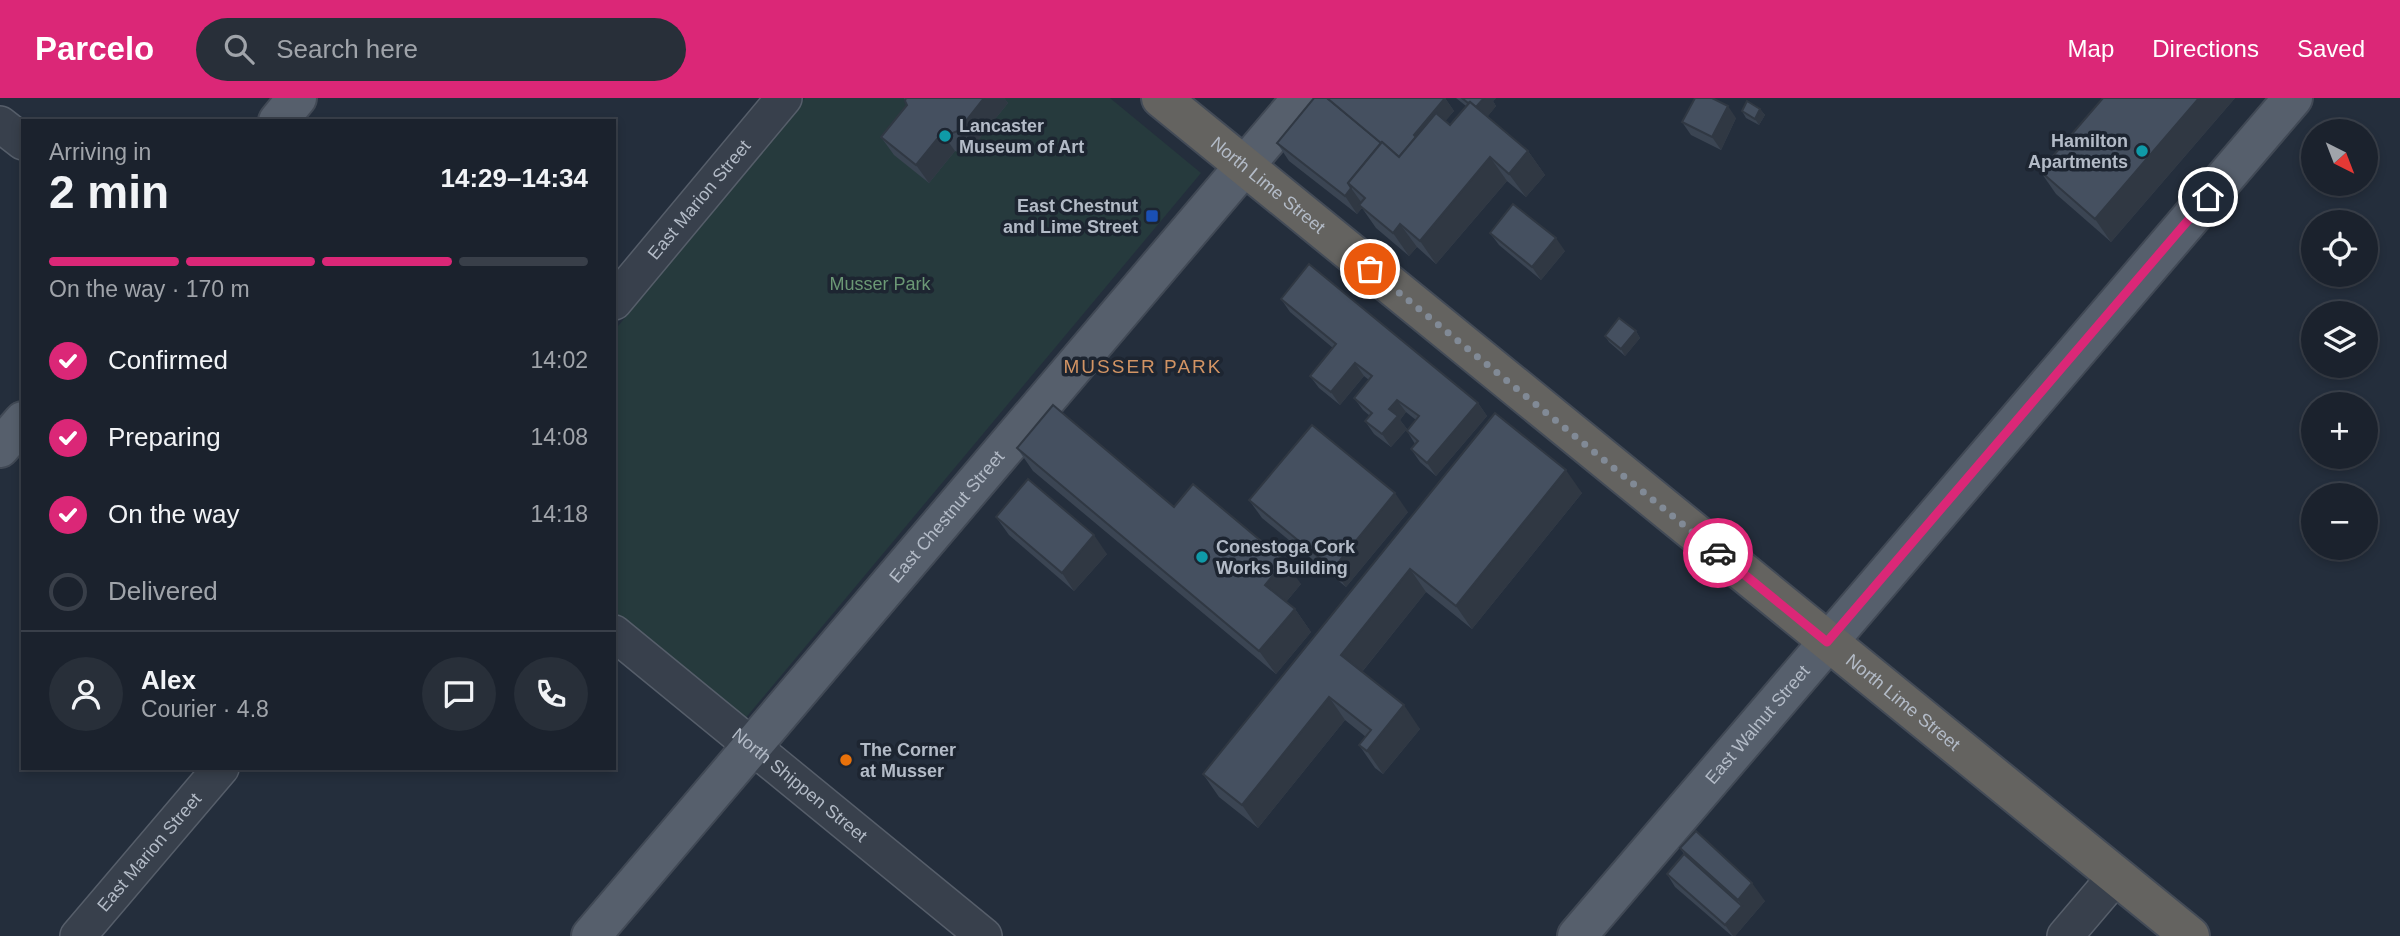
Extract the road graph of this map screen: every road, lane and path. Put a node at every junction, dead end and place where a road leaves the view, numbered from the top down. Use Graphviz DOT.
graph roads {
  1 [pos="297,98"];
  2 [pos="784,98"];
  3 [pos="1161,98"];
  4 [pos="1301,98"];
  5 [pos="2293,98"];
  6 [pos="280,119"];
  7 [pos="0,124"];
  8 [pos="21,140"];
  9 [pos="1244,166"];
  10 [pos="616,300"];
  11 [pos="21,423"];
  12 [pos="0,447"];
  13 [pos="616,635"];
  14 [pos="1827,642"];
  15 [pos="752,747"];
  16 [pos="219,770"];
  17 [pos="2116,876"];
  18 [pos="78,936"];
  19 [pos="591,936"];
  20 [pos="984,936"];
  21 [pos="1577,936"];
  22 [pos="2065,936"];
  23 [pos="2190,936"];
  1 -- 6 [label="main road"];
  2 -- 10 [label="street, East Marion Street"];
  3 -- 9 [label="highway, North Lime Street"];
  4 -- 9 [label="main road, East Chestnut Street"];
  5 -- 14 [label="main road, East Walnut Street"];
  7 -- 8 [label="street"];
  9 -- 14 [label="highway, North Lime Street"];
  9 -- 15 [label="main road, East Chestnut Street"];
  11 -- 12 [label="main road"];
  13 -- 15 [label="street, North Shippen Street"];
  14 -- 17 [label="highway, North Lime Street"];
  14 -- 21 [label="main road, East Walnut Street"];
  15 -- 19 [label="main road, East Chestnut Street"];
  15 -- 20 [label="street, North Shippen Street"];
  16 -- 18 [label="street, East Marion Street"];
  17 -- 22 [label="street"];
  17 -- 23 [label="highway, North Lime Street"];
}
